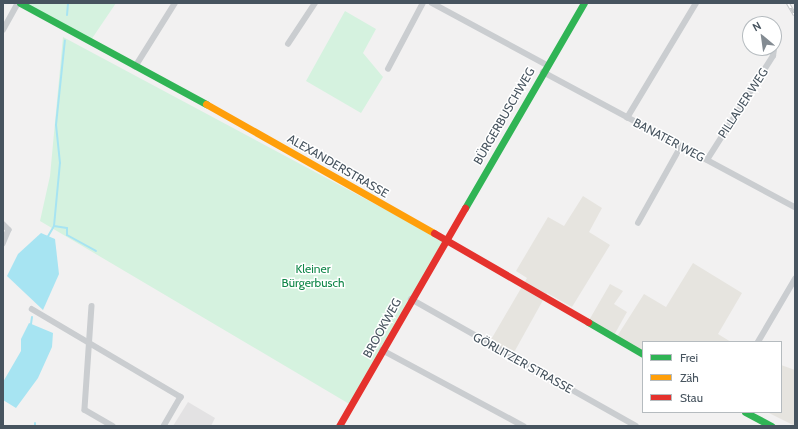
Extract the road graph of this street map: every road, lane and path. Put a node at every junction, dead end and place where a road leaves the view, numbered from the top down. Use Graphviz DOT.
graph roads {
  1 [pos="19,3"];
  2 [pos="175,3"];
  3 [pos="315,3"];
  4 [pos="423,3"];
  5 [pos="584,3"];
  6 [pos="696,3"];
  7 [pos="436,4"];
  8 [pos="3,30"];
  9 [pos="288,44"];
  10 [pos="773,56"];
  11 [pos="136,66"];
  12 [pos="545,68"];
  13 [pos="388,69"];
  14 [pos="627,118"];
  15 [pos="681,146"];
  16 [pos="706,160"];
  17 [pos="795,207"];
  18 [pos="638,223"];
  19 [pos="3,224"];
  20 [pos="444,241"];
  21 [pos="3,244"];
  22 [pos="795,279"];
  23 [pos="411,299"];
  24 [pos="92,306"];
  25 [pos="32,309"];
  26 [pos="759,341"];
  27 [pos="89,343"];
  28 [pos="382,350"];
  29 [pos="642,353"];
  30 [pos="747,413"];
  31 [pos="766,425"];
  32 [pos="113,426"];
  33 [pos="164,426"];
  34 [pos="339,426"];
  35 [pos="524,426"];
  36 [pos="636,426"];
  1 -- 8 [label="street"];
  1 -- 11 [label="main road, ALEXANDERSTRASSE"];
  2 -- 11 [label="street"];
  3 -- 9 [label="street"];
  4 -- 13 [label="street"];
  5 -- 12 [label="main road, BÜRGERBUSCHWEG"];
  6 -- 14 [label="street"];
  7 -- 12 [label="street, BANATER WEG"];
  10 -- 16 [label="street, PILLAUER WEG"];
  11 -- 20 [label="main road, ALEXANDERSTRASSE"];
  12 -- 14 [label="street, BANATER WEG"];
  12 -- 20 [label="main road, BÜRGERBUSCHWEG"];
  14 -- 15 [label="street, BANATER WEG"];
  15 -- 16 [label="street, BANATER WEG"];
  15 -- 18 [label="street"];
  16 -- 17 [label="street, BANATER WEG"];
  19 -- 21 [label="street"];
  20 -- 23 [label="main road, BROOKWEG"];
  20 -- 29 [label="main road, ALEXANDERSTRASSE"];
  22 -- 26 [label="street"];
  23 -- 28 [label="main road, BROOKWEG"];
  23 -- 36 [label="street, GÖRLITZER STRASSE"];
  24 -- 27 [label="street"];
  25 -- 27 [label="street"];
  27 -- 32 [label="street"];
  27 -- 33 [label="street"];
  28 -- 34 [label="main road, BROOKWEG"];
  28 -- 35 [label="street"];
  30 -- 31 [label="main road"];
}
